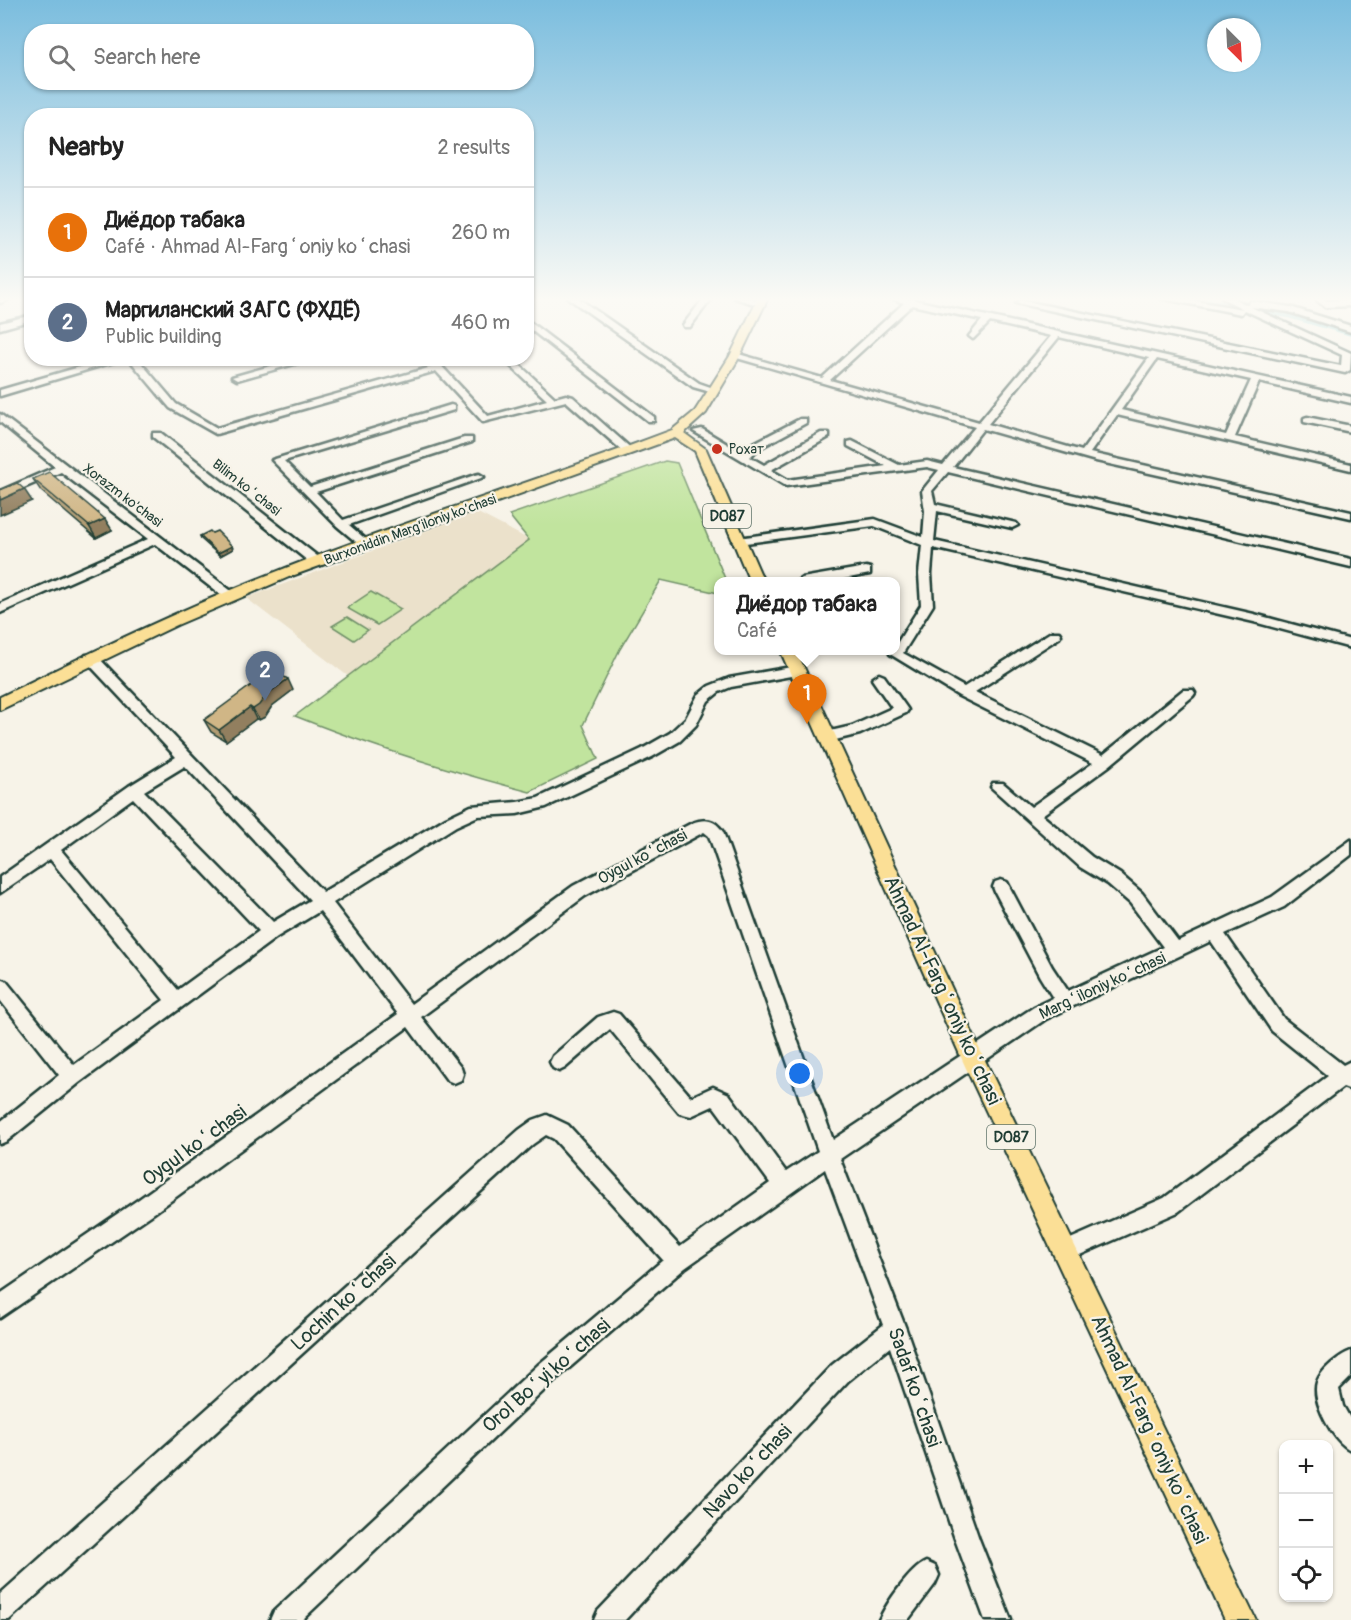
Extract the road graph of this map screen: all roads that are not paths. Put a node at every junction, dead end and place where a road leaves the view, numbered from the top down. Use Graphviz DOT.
graph roads {
  1 [pos="68,374"];
  2 [pos="145,374"];
  3 [pos="250,374"];
  4 [pos="417,374"];
  5 [pos="442,374"];
  6 [pos="523,374"];
  7 [pos="593,374"];
  8 [pos="680,374"];
  9 [pos="724,374"];
  10 [pos="798,374"];
  11 [pos="832,374"];
  12 [pos="1024,374"];
  13 [pos="1142,374"];
  14 [pos="1231,374"];
  15 [pos="237,377"];
  16 [pos="1256,379"];
  17 [pos="824,381"];
  18 [pos="714,390"];
  19 [pos="0,393"];
  20 [pos="1351,400"];
  21 [pos="553,401"];
  22 [pos="451,408"];
  23 [pos="1114,412"];
  24 [pos="700,414"];
  25 [pos="0,417"];
  26 [pos="651,419"];
  27 [pos="1307,420"];
  28 [pos="803,421"];
  29 [pos="981,425"];
  30 [pos="1351,429"];
  31 [pos="698,431"];
  32 [pos="676,433"];
  33 [pos="157,435"];
  34 [pos="825,435"];
  35 [pos="1229,439"];
  36 [pos="468,440"];
  37 [pos="852,444"];
  38 [pos="647,445"];
  39 [pos="700,449"];
  40 [pos="629,451"];
  41 [pos="1084,455"];
  42 [pos="743,458"];
  43 [pos="946,467"];
  44 [pos="1351,467"];
  45 [pos="62,468"];
  46 [pos="897,468"];
  47 [pos="763,470"];
  48 [pos="479,477"];
  49 [pos="309,491"];
  50 [pos="0,495"];
  51 [pos="930,506"];
  52 [pos="1351,515"];
  53 [pos="341,524"];
  54 [pos="1012,525"];
  55 [pos="156,539"];
  56 [pos="738,541"];
  57 [pos="928,543"];
  58 [pos="365,544"];
  59 [pos="317,562"];
  60 [pos="1351,563"];
  61 [pos="866,571"];
  62 [pos="754,577"];
  63 [pos="831,577"];
  64 [pos="230,596"];
  65 [pos="0,609"];
  66 [pos="1055,634"];
  67 [pos="1351,644"];
  68 [pos="900,648"];
  69 [pos="898,655"];
  70 [pos="91,658"];
  71 [pos="792,661"];
  72 [pos="879,679"];
  73 [pos="964,693"];
  74 [pos="1188,693"];
  75 [pos="0,704"];
  76 [pos="827,737"];
  77 [pos="186,758"];
  78 [pos="1104,762"];
  79 [pos="998,787"];
  80 [pos="134,790"];
  81 [pos="1031,815"];
  82 [pos="1351,846"];
  83 [pos="52,850"];
  84 [pos="0,886"];
  85 [pos="1001,887"];
  86 [pos="321,900"];
  87 [pos="271,932"];
  88 [pos="1214,932"];
  89 [pos="1175,950"];
  90 [pos="0,987"];
  91 [pos="175,1000"];
  92 [pos="1065,1001"];
  93 [pos="411,1016"];
  94 [pos="973,1059"];
  95 [pos="559,1062"];
  96 [pos="454,1074"];
  97 [pos="1348,1076"];
  98 [pos="72,1077"];
  99 [pos="0,1134"];
  100 [pos="829,1155"];
  101 [pos="784,1185"];
  102 [pos="1066,1251"];
  103 [pos="678,1261"];
  104 [pos="0,1307"];
  105 [pos="895,1329"];
  106 [pos="1351,1362"];
  107 [pos="1351,1438"];
  108 [pos="926,1575"];
  109 [pos="0,1611"];
  110 [pos="283,1620"];
  111 [pos="607,1620"];
  112 [pos="891,1620"];
  113 [pos="998,1620"];
  114 [pos="1241,1620"];
  1 -- 19 [label="street"];
  2 -- 4 [label="street"];
  3 -- 15 [label="street"];
  5 -- 21 [label="street"];
  6 -- 21 [label="street"];
  7 -- 26 [label="street"];
  8 -- 18 [label="street"];
  9 -- 18 [label="main road, Burxoniddin Marg’iloniy ko’chasi / D087"];
  10 -- 17 [label="street"];
  11 -- 17 [label="street"];
  12 -- 29 [label="street"];
  13 -- 23 [label="street"];
  14 -- 16 [label="street"];
  16 -- 20 [label="street"];
  16 -- 35 [label="street"];
  17 -- 29 [label="street"];
  18 -- 24 [label="main road, Burxoniddin Marg’iloniy ko’chasi / D087"];
  21 -- 40 [label="street"];
  22 -- 49 [label="street"];
  23 -- 35 [label="street"];
  23 -- 41 [label="street"];
  24 -- 31 [label="main road, D087"];
  24 -- 32 [label="main road, Burxoniddin Marg’iloniy ko’chasi / D087"];
  25 -- 45 [label="street, Xorazm ko'chasi"];
  27 -- 30 [label="street"];
  28 -- 42 [label="street"];
  29 -- 41 [label="street"];
  29 -- 43 [label="street"];
  31 -- 39 [label="main road, D087"];
  31 -- 42 [label="street"];
  32 -- 38 [label="main road, Burxoniddin Marg’iloniy ko’chasi / D087"];
  32 -- 39 [label="main road"];
  33 -- 59 [label="street, Bilim koʻchasi"];
  34 -- 47 [label="street"];
  35 -- 44 [label="street"];
  36 -- 49 [label="street"];
  37 -- 46 [label="street"];
  38 -- 39 [label="main road"];
  38 -- 40 [label="main road, Burxoniddin Marg’iloniy ko’chasi"];
  39 -- 56 [label="main road, D087"];
  40 -- 58 [label="main road, Burxoniddin Marg’iloniy ko’chasi"];
  41 -- 52 [label="street"];
  42 -- 47 [label="street"];
  43 -- 46 [label="street"];
  43 -- 51 [label="street"];
  43 -- 60 [label="street"];
  45 -- 50 [label="street"];
  45 -- 55 [label="street, Xorazm ko'chasi"];
  46 -- 47 [label="street"];
  48 -- 53 [label="street"];
  49 -- 53 [label="street"];
  51 -- 54 [label="street"];
  51 -- 57 [label="street"];
  53 -- 58 [label="street"];
  55 -- 64 [label="street, Xorazm ko'chasi"];
  55 -- 65 [label="street"];
  56 -- 57 [label="street"];
  56 -- 62 [label="main road, D087"];
  57 -- 67 [label="street"];
  57 -- 68 [label="street"];
  58 -- 59 [label="main road, Burxoniddin Marg’iloniy ko’chasi"];
  59 -- 64 [label="main road, Burxoniddin Marg’iloniy ko’chasi"];
  61 -- 63 [label="street"];
  64 -- 70 [label="main road, Burxoniddin Marg’iloniy ko’chasi"];
  66 -- 73 [label="street"];
  69 -- 73 [label="street"];
  70 -- 75 [label="main road, Burxoniddin Marg’iloniy ko’chasi"];
  70 -- 77 [label="street"];
  71 -- 76 [label="main road, Ahmad Al-Fargʻoniy koʻchasi / D087"];
  71 -- 86 [label="street"];
  72 -- 76 [label="street"];
  73 -- 78 [label="street"];
  74 -- 78 [label="street"];
  76 -- 94 [label="main road, Ahmad Al-Fargʻoniy koʻchasi / D087"];
  77 -- 80 [label="street"];
  77 -- 86 [label="street"];
  78 -- 81 [label="street"];
  79 -- 81 [label="street"];
  80 -- 83 [label="street"];
  80 -- 87 [label="street"];
  81 -- 89 [label="street"];
  82 -- 88 [label="street, Margʻiloniy koʻchasi"];
  83 -- 84 [label="street"];
  83 -- 91 [label="street"];
  85 -- 92 [label="street"];
  86 -- 87 [label="street"];
  86 -- 93 [label="street"];
  87 -- 91 [label="street"];
  88 -- 89 [label="street, Margʻiloniy koʻchasi"];
  88 -- 97 [label="street"];
  89 -- 92 [label="street, Margʻiloniy koʻchasi"];
  90 -- 98 [label="street"];
  91 -- 98 [label="street"];
  92 -- 94 [label="street, Margʻiloniy koʻchasi"];
  93 -- 96 [label="street"];
  93 -- 100 [label="street, Oygul koʻchasi"];
  93 -- 104 [label="street, Oygul koʻchasi"];
  94 -- 100 [label="street, Margʻiloniy koʻchasi"];
  94 -- 102 [label="main road, Ahmad Al-Fargʻoniy koʻchasi / D087"];
  95 -- 101 [label="street"];
  97 -- 102 [label="street"];
  98 -- 99 [label="street"];
  100 -- 101 [label="street, Orol Boʻyi koʻchasi"];
  100 -- 105 [label="street, Sadaf koʻchasi"];
  101 -- 103 [label="street, Orol Boʻyi koʻchasi"];
  102 -- 114 [label="main road, Ahmad Al-Fargʻoniy koʻchasi / D087"];
  103 -- 109 [label="street, Lochin koʻchasi"];
  103 -- 110 [label="street, Orol Boʻyi koʻchasi"];
  105 -- 111 [label="street, Navo koʻchasi"];
  105 -- 113 [label="street, Sadaf koʻchasi"];
  106 -- 107 [label="street"];
  108 -- 112 [label="street"];
}
